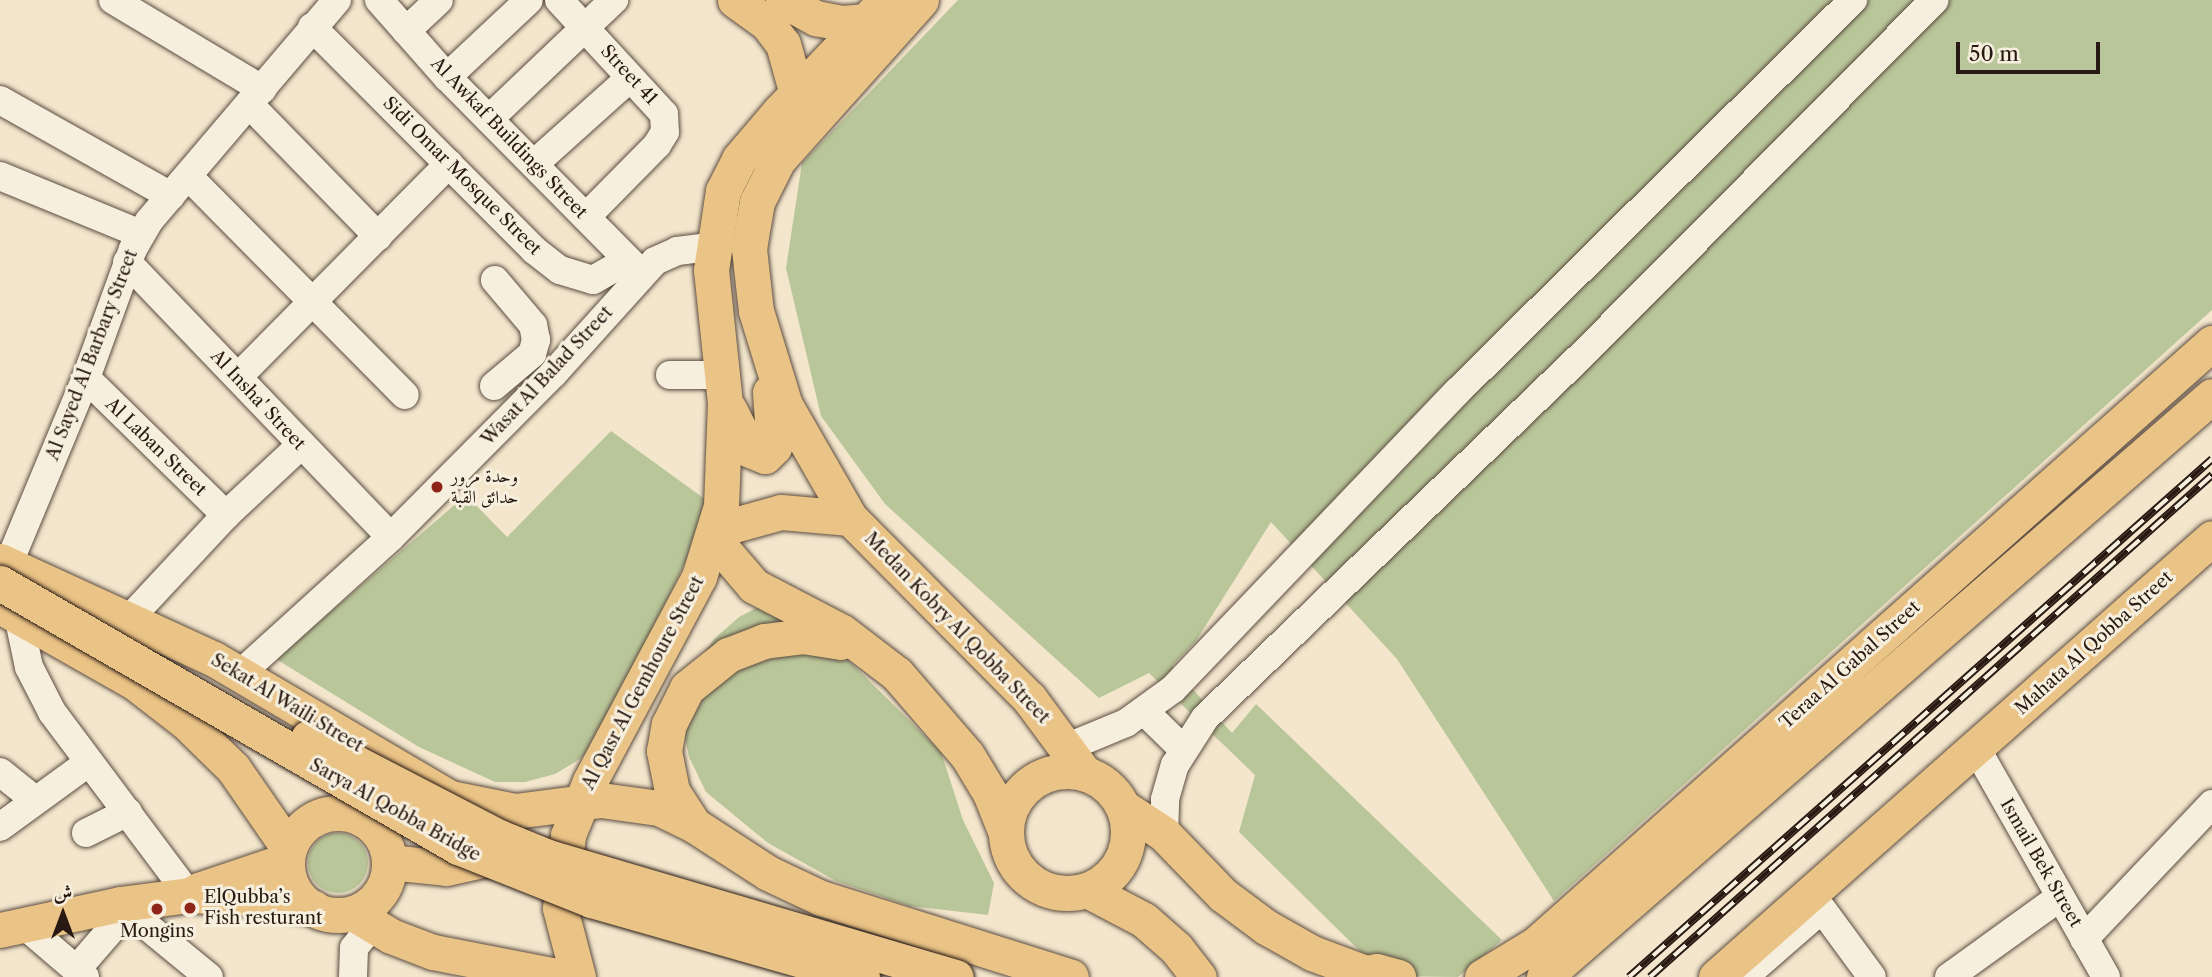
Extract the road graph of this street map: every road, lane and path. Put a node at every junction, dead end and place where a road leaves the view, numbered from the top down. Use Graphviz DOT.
graph roads {
  1 [pos="113,0"];
  2 [pos="337,0"];
  3 [pos="379,0"];
  4 [pos="439,0"];
  5 [pos="529,0"];
  6 [pos="559,0"];
  7 [pos="614,0"];
  8 [pos="735,0"];
  9 [pos="783,0"];
  10 [pos="921,0"];
  11 [pos="1853,0"];
  12 [pos="1934,0"];
  13 [pos="877,11"];
  14 [pos="312,27"];
  15 [pos="587,30"];
  16 [pos="406,31"];
  17 [pos="447,77"];
  18 [pos="630,78"];
  19 [pos="797,94"];
  20 [pos="256,97"];
  21 [pos="0,100"];
  22 [pos="489,119"];
  23 [pos="449,164"];
  24 [pos="534,164"];
  25 [pos="0,176"];
  26 [pos="179,186"];
  27 [pos="586,217"];
  28 [pos="141,234"];
  29 [pos="378,236"];
  30 [pos="712,247"];
  31 [pos="127,262"];
  32 [pos="635,267"];
  33 [pos="495,280"];
  34 [pos="312,302"];
  35 [pos="2212,342"];
  36 [pos="532,354"];
  37 [pos="2180,370"];
  38 [pos="553,374"];
  39 [pos="774,374"];
  40 [pos="670,375"];
  41 [pos="237,377"];
  42 [pos="86,378"];
  43 [pos="494,386"];
  44 [pos="723,389"];
  45 [pos="405,395"];
  46 [pos="2209,399"];
  47 [pos="301,445"];
  48 [pos="226,515"];
  49 [pos="850,518"];
  50 [pos="714,534"];
  51 [pos="391,537"];
  52 [pos="2212,538"];
  53 [pos="6,596"];
  54 [pos="116,612"];
  55 [pos="873,653"];
  56 [pos="241,673"];
  57 [pos="1167,695"];
  58 [pos="1144,711"];
  59 [pos="1190,738"];
  60 [pos="1976,748"];
  61 [pos="1077,761"];
  62 [pos="89,762"];
  63 [pos="0,772"];
  64 [pos="35,800"];
  65 [pos="580,802"];
  66 [pos="2212,804"];
  67 [pos="1123,807"];
  68 [pos="128,812"];
  69 [pos="0,827"];
  70 [pos="86,833"];
  71 [pos="1006,833"];
  72 [pos="706,834"];
  73 [pos="1164,834"];
  74 [pos="1675,841"];
  75 [pos="288,855"];
  76 [pos="389,862"];
  77 [pos="1087,890"];
  78 [pos="188,895"];
  79 [pos="2060,897"];
  80 [pos="124,907"];
  81 [pos="314,908"];
  82 [pos="366,921"];
  83 [pos="6,928"];
  84 [pos="2084,939"];
  85 [pos="470,969"];
  86 [pos="1354,974"];
  87 [pos="82,975"];
  88 [pos="209,977"];
  89 [pos="353,977"];
  90 [pos="562,977"];
  91 [pos="578,977"];
  92 [pos="862,977"];
  93 [pos="956,977"];
  94 [pos="1071,977"];
  95 [pos="1199,977"];
  96 [pos="1398,977"];
  97 [pos="1482,977"];
  98 [pos="1544,977"];
  99 [pos="1716,977"];
  100 [pos="1744,977"];
  101 [pos="1871,977"];
  102 [pos="1949,977"];
  103 [pos="2106,977"];
  1 -- 20 [label="street"];
  2 -- 14 [label="street, Al Sayed Al Barbary Street"];
  3 -- 16 [label="street, Al Awkaf Buildings Street"];
  4 -- 16 [label="street"];
  5 -- 17 [label="street"];
  6 -- 15 [label="street, Street 41"];
  7 -- 15 [label="street"];
  8 -- 19 [label="main road"];
  9 -- 13 [label="main road"];
  10 -- 39 [label="main road"];
  11 -- 57 [label="street"];
  12 -- 59 [label="street"];
  13 -- 19 [label="main road, Al Qasr Al Gemhoure Street"];
  14 -- 20 [label="street, Al Sayed Al Barbary Street"];
  14 -- 23 [label="street, Sidi Omar Mosque Street"];
  15 -- 18 [label="street, Street 41"];
  15 -- 22 [label="street"];
  16 -- 17 [label="street, Al Awkaf Buildings Street"];
  17 -- 22 [label="street, Al Awkaf Buildings Street"];
  18 -- 24 [label="street"];
  18 -- 27 [label="street, Street 41"];
  19 -- 30 [label="main road, Al Qasr Al Gemhoure Street"];
  20 -- 26 [label="street, Al Sayed Al Barbary Street"];
  20 -- 29 [label="street"];
  21 -- 26 [label="street"];
  22 -- 24 [label="street, Al Awkaf Buildings Street"];
  23 -- 29 [label="street"];
  23 -- 32 [label="street, Sidi Omar Mosque Street"];
  24 -- 27 [label="street, Al Awkaf Buildings Street"];
  25 -- 28 [label="street"];
  26 -- 28 [label="street, Al Sayed Al Barbary Street"];
  26 -- 34 [label="street"];
  27 -- 32 [label="street, Al Awkaf Buildings Street"];
  28 -- 31 [label="street, Al Sayed Al Barbary Street"];
  29 -- 34 [label="street"];
  30 -- 32 [label="street, Wasat Al Balad Street"];
  30 -- 44 [label="main road, Al Qasr Al Gemhoure Street"];
  31 -- 41 [label="street, Al Insha' Street"];
  31 -- 42 [label="street, Al Sayed Al Barbary Street"];
  32 -- 38 [label="street, Wasat Al Balad Street"];
  33 -- 36 [label="street"];
  34 -- 41 [label="street"];
  34 -- 45 [label="street"];
  35 -- 37 [label="main road, Teraa Al Gabal Street"];
  36 -- 38 [label="street"];
  36 -- 43 [label="street"];
  37 -- 46 [label="main road"];
  37 -- 74 [label="main road, Teraa Al Gabal Street"];
  38 -- 51 [label="street, Wasat Al Balad Street"];
  39 -- 44 [label="main road"];
  39 -- 49 [label="main road"];
  40 -- 44 [label="street"];
  41 -- 47 [label="street, Al Insha' Street"];
  42 -- 48 [label="street, Al Laban Street"];
  42 -- 53 [label="street, Al Sayed Al Barbary Street"];
  44 -- 50 [label="main road, Al Qasr Al Gemhoure Street"];
  46 -- 74 [label="main road, Teraa Al Gabal Street"];
  47 -- 48 [label="street"];
  47 -- 51 [label="street, Al Insha' Street"];
  48 -- 54 [label="street"];
  49 -- 50 [label="main road"];
  49 -- 61 [label="main road, Medan Kobry Al Qobba Street"];
  50 -- 55 [label="main road"];
  50 -- 65 [label="main road, Al Qasr Al Gemhoure Street"];
  51 -- 56 [label="street, Wasat Al Balad Street"];
  52 -- 60 [label="main road, Mahata Al Qobba Street"];
  53 -- 54 [label="main road, Sekat Al Waili Street"];
  53 -- 62 [label="street"];
  53 -- 75 [label="main road"];
  53 -- 92 [label="main road, Sarya Al Qobba Bridge, bridge"];
  54 -- 56 [label="main road, Sekat Al Waili Street"];
  54 -- 93 [label="main road, Sarya Al Qobba Bridge, bridge"];
  55 -- 71 [label="main road"];
  55 -- 72 [label="main road"];
  56 -- 65 [label="main road, Sekat Al Waili Street"];
  57 -- 58 [label="street"];
  57 -- 59 [label="street"];
  58 -- 59 [label="street"];
  58 -- 61 [label="street"];
  59 -- 73 [label="street"];
  60 -- 79 [label="street, Ismail Bek Street"];
  60 -- 99 [label="main road, Mahata Al Qobba Street"];
  61 -- 67 [label="main road"];
  61 -- 71 [label="main road"];
  62 -- 64 [label="street"];
  62 -- 68 [label="street"];
  63 -- 64 [label="street"];
  64 -- 69 [label="street"];
  65 -- 72 [label="main road, Sekat Al Waili Street"];
  65 -- 76 [label="main road, Al Qasr Al Gemhoure Street"];
  65 -- 91 [label="main road, Al Qasr Al Gemhoure Street"];
  66 -- 84 [label="street"];
  67 -- 73 [label="main road"];
  67 -- 77 [label="main road"];
  68 -- 70 [label="street"];
  68 -- 78 [label="street"];
  71 -- 77 [label="main road"];
  72 -- 94 [label="main road, Sekat Al Waili Street"];
  73 -- 86 [label="main road"];
  74 -- 97 [label="main road, Teraa Al Gabal Street"];
  74 -- 98 [label="main road, Teraa Al Gabal Street"];
  75 -- 76 [label="main road"];
  75 -- 78 [label="main road"];
  75 -- 81 [label="main road"];
  76 -- 82 [label="main road"];
  77 -- 95 [label="main road"];
  78 -- 80 [label="main road"];
  78 -- 81 [label="main road"];
  79 -- 84 [label="street, Ismail Bek Street"];
  79 -- 102 [label="street"];
  80 -- 83 [label="main road"];
  80 -- 87 [label="street"];
  80 -- 88 [label="street"];
  81 -- 82 [label="main road"];
  82 -- 85 [label="main road"];
  82 -- 89 [label="street"];
  83 -- 87 [label="street"];
  84 -- 103 [label="street, Ismail Bek Street"];
  85 -- 90 [label="main road"];
  86 -- 96 [label="main road"];
  100 -- 101 [label="street"];
}
